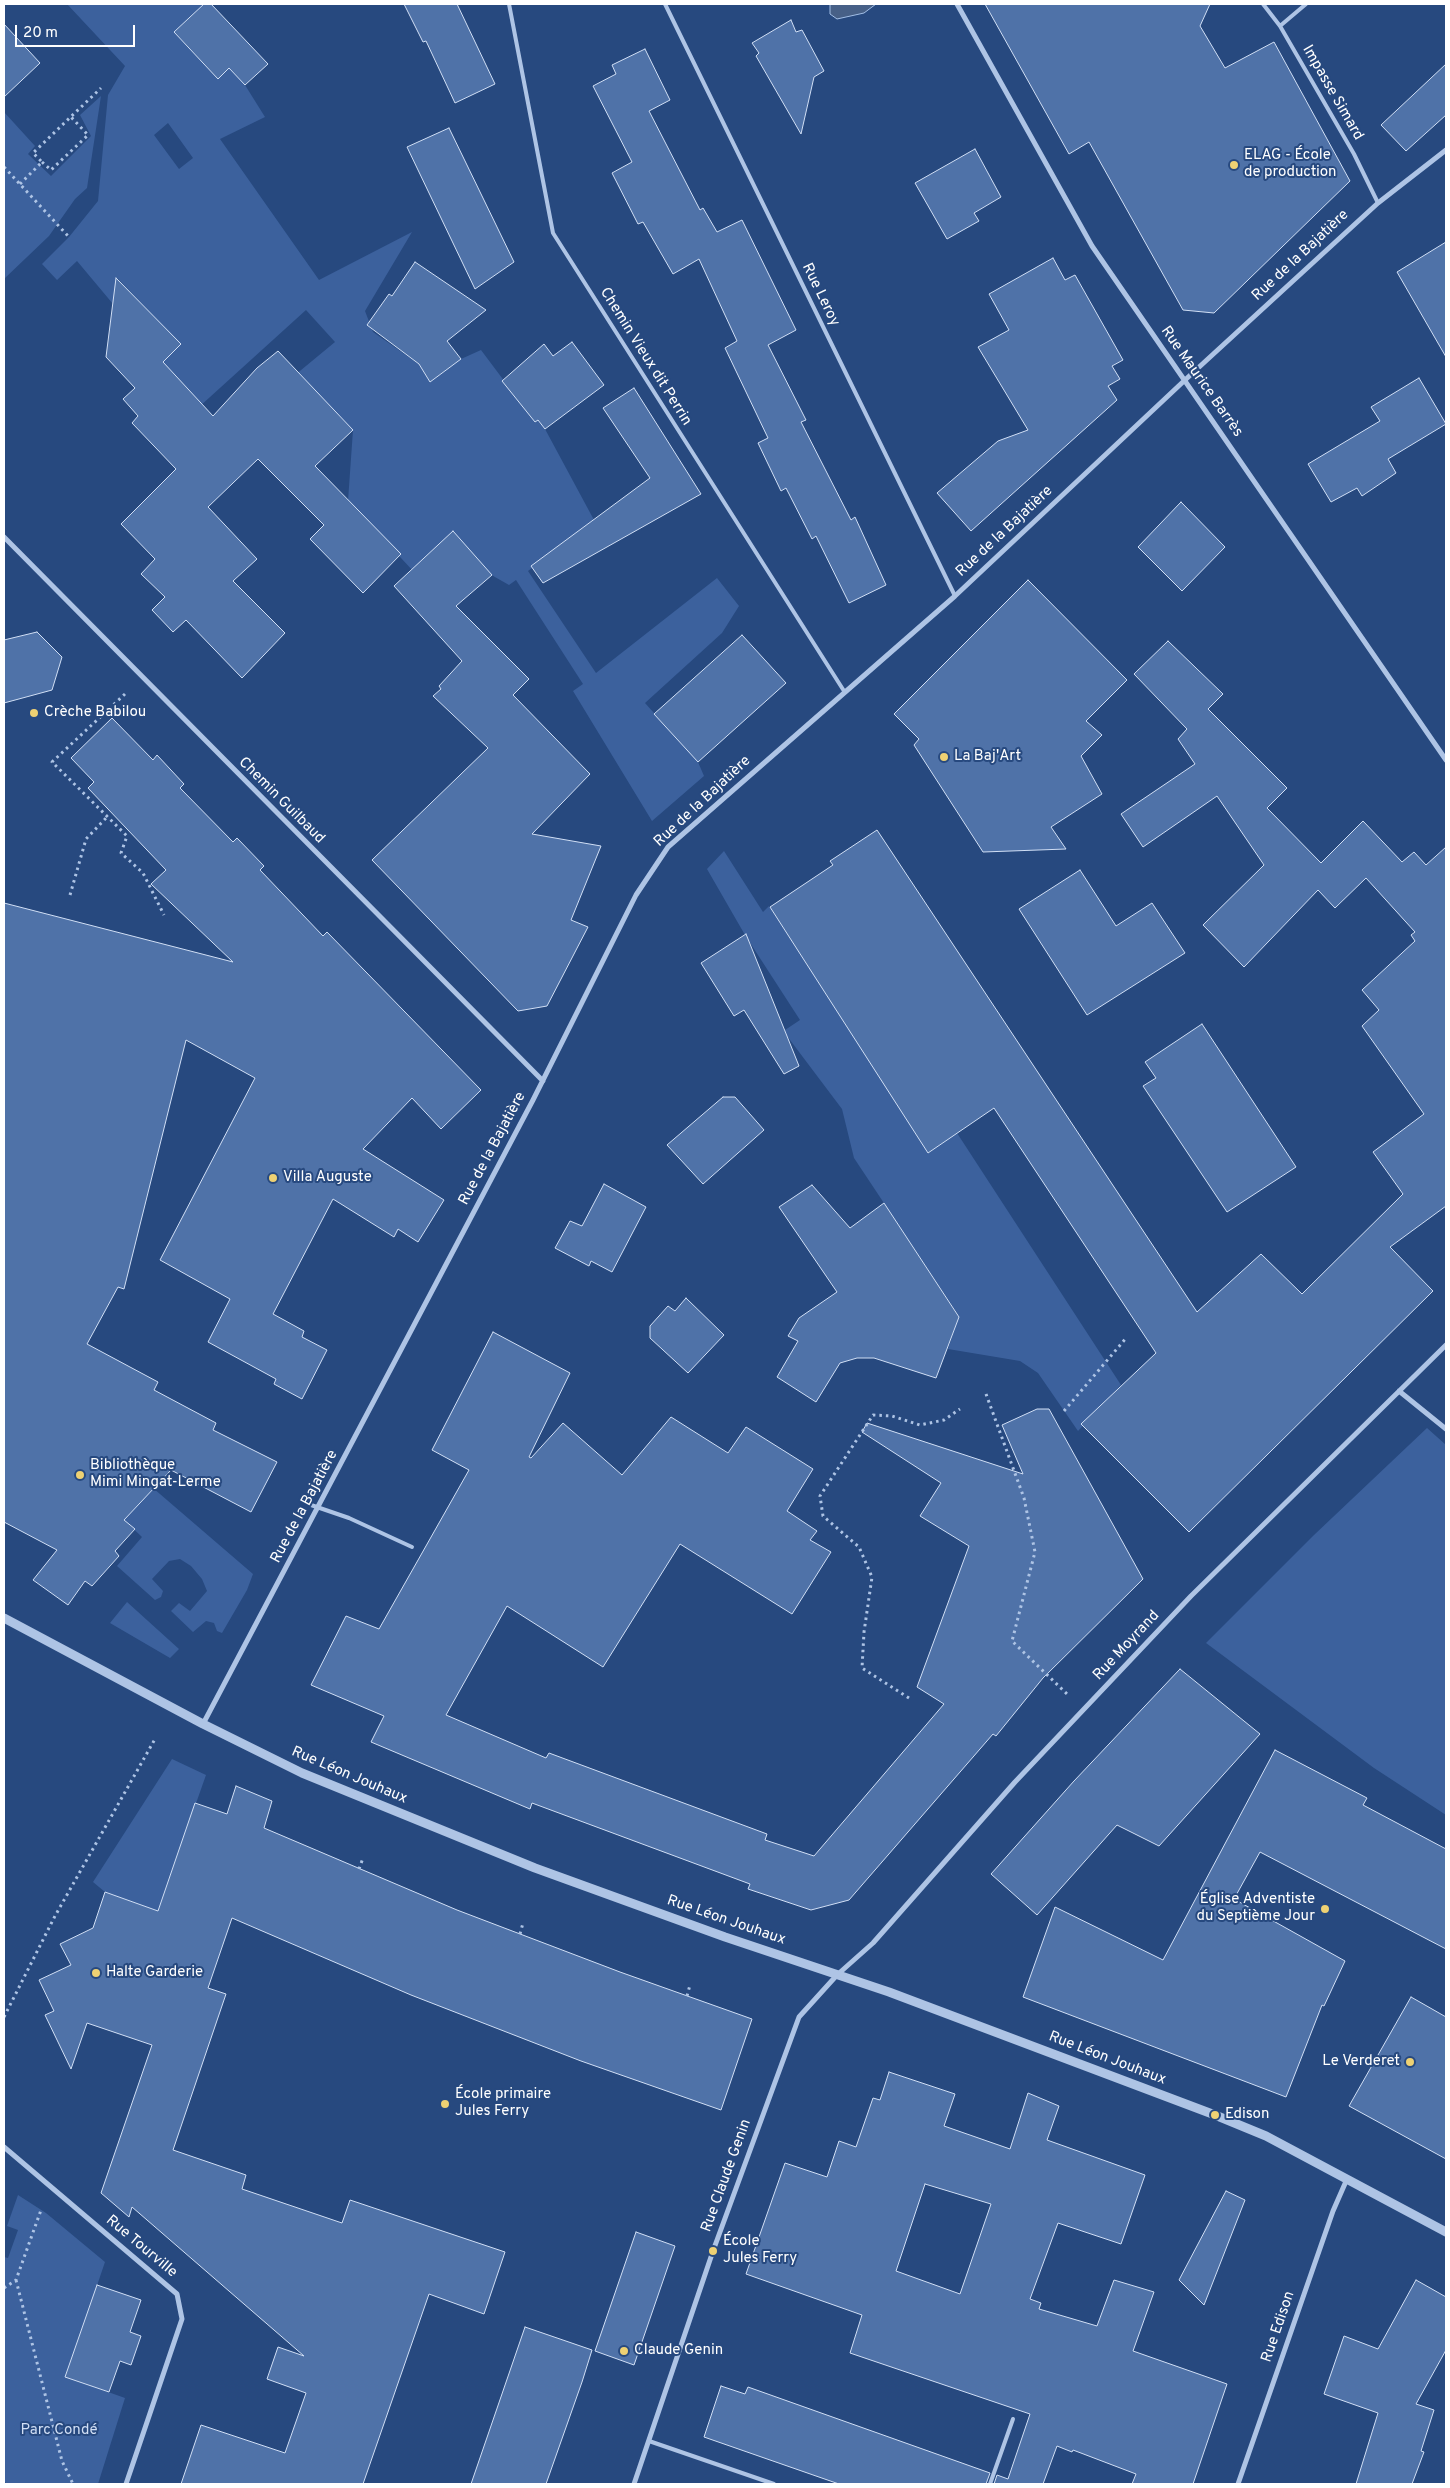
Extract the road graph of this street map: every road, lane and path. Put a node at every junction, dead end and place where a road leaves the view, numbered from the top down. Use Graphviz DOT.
graph roads {
  1 [pos="509,4"];
  2 [pos="665,4"];
  3 [pos="957,4"];
  4 [pos="1263,4"];
  5 [pos="1306,4"];
  6 [pos="1280,26"];
  7 [pos="101,88"];
  8 [pos="71,117"];
  9 [pos="1446,150"];
  10 [pos="42,162"];
  11 [pos="4,167"];
  12 [pos="20,184"];
  13 [pos="1378,203"];
  14 [pos="69,237"];
  15 [pos="1185,380"];
  16 [pos="4,537"];
  17 [pos="9,542"];
  18 [pos="4,547"];
  19 [pos="955,596"];
  20 [pos="844,691"];
  21 [pos="125,694"];
  22 [pos="1446,760"];
  23 [pos="107,817"];
  24 [pos="70,895"];
  25 [pos="164,915"];
  26 [pos="543,1081"];
  27 [pos="1127,1337"];
  28 [pos="1446,1345"];
  29 [pos="1399,1391"];
  30 [pos="986,1394"];
  31 [pos="960,1409"];
  32 [pos="1064,1411"];
  33 [pos="1446,1429"];
  34 [pos="311,1505"];
  35 [pos="319,1508"];
  36 [pos="412,1547"];
  37 [pos="4,1618"];
  38 [pos="909,1698"];
  39 [pos="1084,1710"];
  40 [pos="203,1724"];
  41 [pos="155,1739"];
  42 [pos="363,1858"];
  43 [pos="359,1869"];
  44 [pos="524,1923"];
  45 [pos="520,1934"];
  46 [pos="837,1975"];
  47 [pos="690,1985"];
  48 [pos="687,1996"];
  49 [pos="4,2017"];
  50 [pos="4,2148"];
  51 [pos="1347,2179"];
  52 [pos="50,2186"];
  53 [pos="1446,2232"];
  54 [pos="16,2280"];
  55 [pos="4,2288"];
  56 [pos="1013,2420"];
  57 [pos="649,2441"];
  58 [pos="73,2484"];
  59 [pos="126,2484"];
  60 [pos="634,2484"];
  61 [pos="774,2484"];
  62 [pos="990,2484"];
  63 [pos="1238,2484"];
  1 -- 20 [label="lane, Chemin Vieux dit Perrin"];
  2 -- 19 [label="lane, Rue Leroy"];
  3 -- 15 [label="street, Rue Maurice Barrès"];
  4 -- 6 [label="lane, Impasse Simard"];
  5 -- 6 [label="lane"];
  6 -- 13 [label="lane, Impasse Simard"];
  7 -- 8 [label="path"];
  8 -- 10 [label="path"];
  8 -- 10 [label="path"];
  9 -- 13 [label="street, Rue de la Bajatière"];
  10 -- 12 [label="path"];
  11 -- 12 [label="path"];
  12 -- 14 [label="path"];
  13 -- 15 [label="street, Rue de la Bajatière"];
  15 -- 19 [label="street, Rue de la Bajatière"];
  15 -- 22 [label="street, Rue Maurice Barrès"];
  16 -- 17 [label="street, Chemin Guilbaud"];
  17 -- 18 [label="street"];
  17 -- 26 [label="street, Chemin Guilbaud"];
  19 -- 20 [label="street, Rue de la Bajatière"];
  20 -- 26 [label="street, Rue de la Bajatière"];
  21 -- 23 [label="path"];
  23 -- 24 [label="path"];
  23 -- 25 [label="path"];
  26 -- 35 [label="street, Rue de la Bajatière"];
  27 -- 32 [label="path"];
  28 -- 29 [label="street, Rue Moyrand"];
  29 -- 33 [label="street"];
  29 -- 39 [label="street, Rue Moyrand"];
  30 -- 39 [label="path"];
  31 -- 38 [label="path"];
  34 -- 35 [label="lane"];
  35 -- 36 [label="lane"];
  35 -- 40 [label="street, Rue de la Bajatière"];
  37 -- 40 [label="street, Rue Léon Jouhaux"];
  39 -- 46 [label="street, Rue Moyrand"];
  40 -- 46 [label="street, Rue Léon Jouhaux"];
  41 -- 49 [label="path"];
  42 -- 43 [label="path"];
  44 -- 45 [label="path"];
  46 -- 51 [label="street, Rue Léon Jouhaux"];
  46 -- 57 [label="street, Rue Claude Genin"];
  47 -- 48 [label="path"];
  50 -- 52 [label="street, Rue Tourville"];
  51 -- 53 [label="street, Rue Léon Jouhaux"];
  51 -- 63 [label="street, Rue Edison"];
  52 -- 54 [label="path"];
  52 -- 59 [label="street, Rue Tourville"];
  54 -- 55 [label="path"];
  54 -- 58 [label="path"];
  56 -- 62 [label="lane"];
  57 -- 60 [label="street, Rue Claude Genin"];
  57 -- 61 [label="lane"];
}
